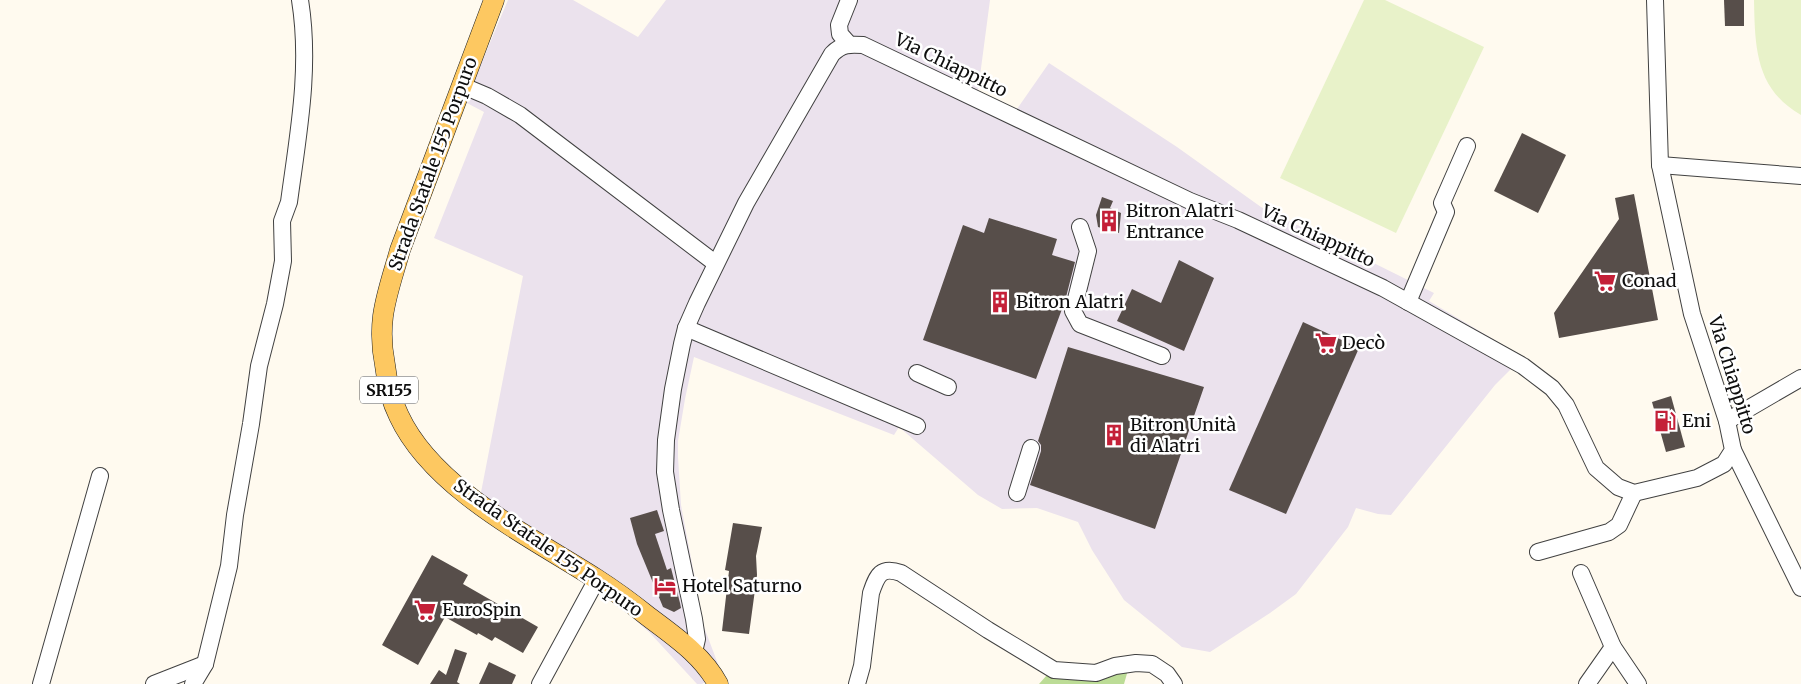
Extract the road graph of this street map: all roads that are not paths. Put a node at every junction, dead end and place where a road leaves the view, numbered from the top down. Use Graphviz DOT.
graph roads {
  1 [pos="300,0"];
  2 [pos="494,0"];
  3 [pos="849,0"];
  4 [pos="1655,0"];
  5 [pos="848,44"];
  6 [pos="461,85"];
  7 [pos="1467,146"];
  8 [pos="1660,165"];
  9 [pos="1801,176"];
  10 [pos="1080,227"];
  11 [pos="715,263"];
  12 [pos="1408,302"];
  13 [pos="686,328"];
  14 [pos="1162,356"];
  15 [pos="917,373"];
  16 [pos="1801,378"];
  17 [pos="948,387"];
  18 [pos="1727,421"];
  19 [pos="917,426"];
  20 [pos="1031,448"];
  21 [pos="1733,450"];
  22 [pos="100,476"];
  23 [pos="1017,493"];
  24 [pos="1634,493"];
  25 [pos="1538,552"];
  26 [pos="1581,573"];
  27 [pos="597,579"];
  28 [pos="1801,588"];
  29 [pos="1613,647"];
  30 [pos="694,652"];
  31 [pos="205,664"];
  32 [pos="41,684"];
  33 [pos="154,684"];
  34 [pos="194,684"];
  35 [pos="540,684"];
  36 [pos="718,684"];
  37 [pos="857,684"];
  38 [pos="1174,684"];
  39 [pos="1587,684"];
  40 [pos="1638,684"];
  1 -- 31 [label="street"];
  2 -- 6 [label="main road, Strada Statale 155 Porpuro / SR155"];
  3 -- 5 [label="street"];
  4 -- 8 [label="street, Via Chiappitto"];
  5 -- 11 [label="street"];
  5 -- 12 [label="street, Via Chiappitto"];
  6 -- 11 [label="street"];
  6 -- 27 [label="main road, Strada Statale 155 Porpuro / SR155"];
  7 -- 12 [label="street"];
  8 -- 9 [label="street"];
  8 -- 18 [label="street, Via Chiappitto"];
  10 -- 14 [label="street"];
  11 -- 13 [label="street"];
  12 -- 24 [label="street, Via Chiappitto"];
  13 -- 19 [label="street"];
  13 -- 30 [label="street"];
  15 -- 17 [label="street"];
  16 -- 18 [label="street"];
  18 -- 21 [label="street, Via Chiappitto"];
  20 -- 23 [label="street"];
  21 -- 24 [label="street, Via Chiappitto"];
  21 -- 28 [label="street"];
  22 -- 32 [label="street"];
  24 -- 25 [label="street"];
  26 -- 29 [label="street"];
  27 -- 30 [label="main road, Strada Statale 155 Porpuro / SR155"];
  27 -- 35 [label="street"];
  29 -- 39 [label="street"];
  29 -- 40 [label="street"];
  30 -- 36 [label="main road, Strada Statale 155 Porpuro / SR155"];
  31 -- 33 [label="street"];
  31 -- 34 [label="street"];
  37 -- 38 [label="street"];
}
